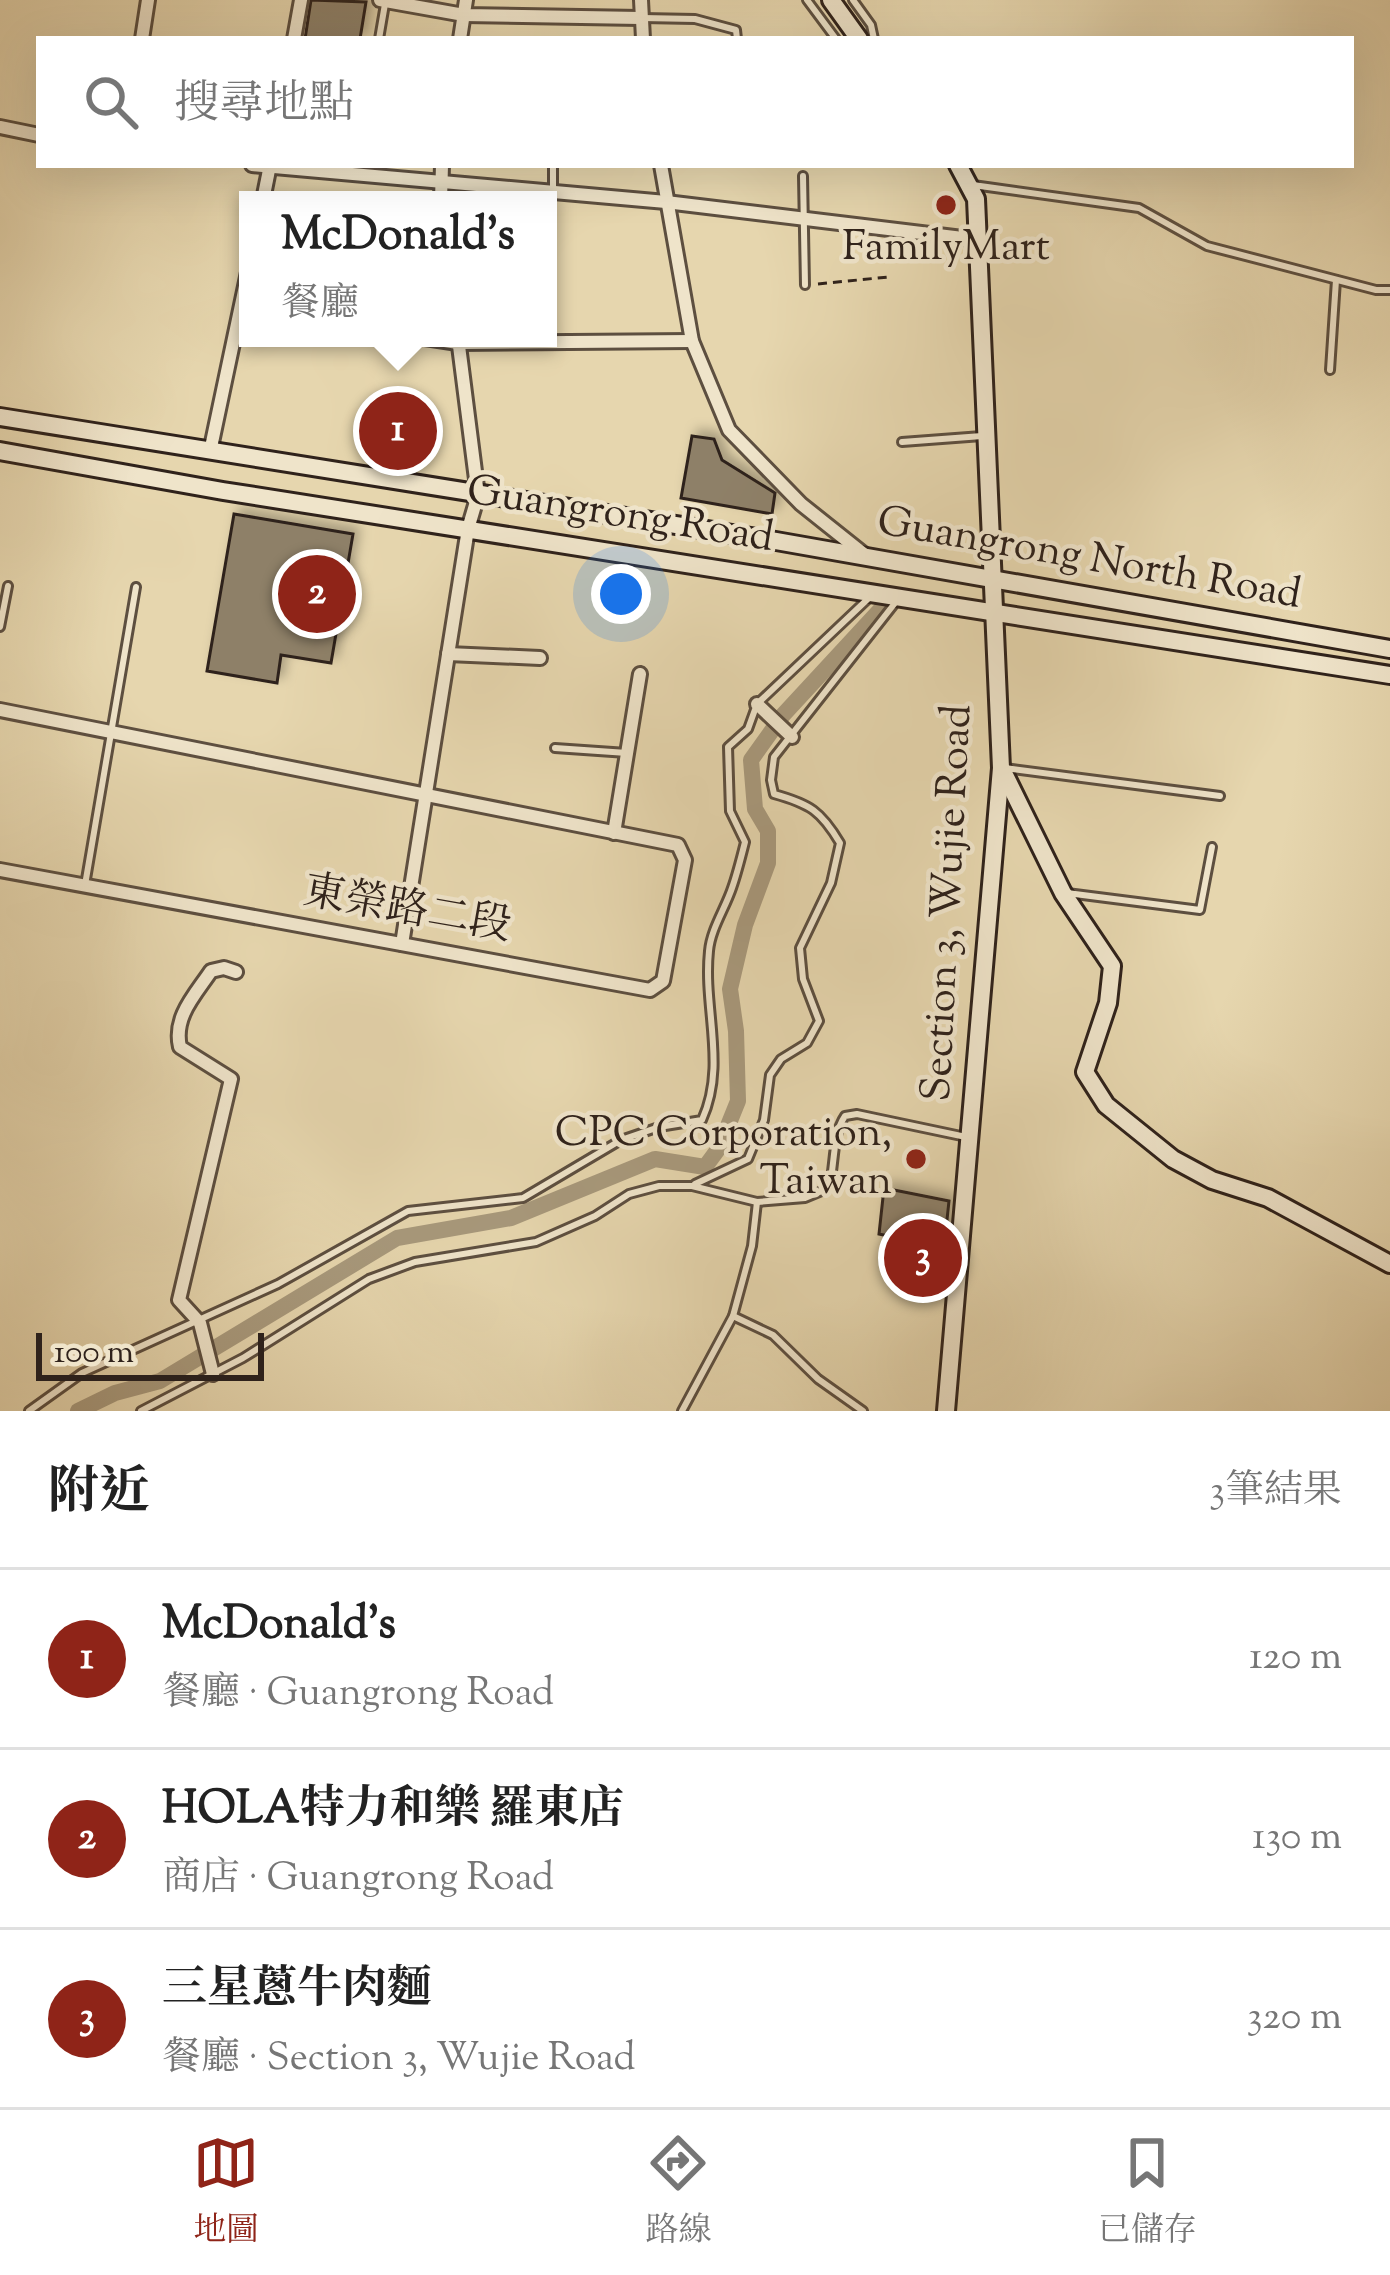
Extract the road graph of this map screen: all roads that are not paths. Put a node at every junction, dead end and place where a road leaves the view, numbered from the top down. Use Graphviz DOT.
graph roads {
  1 [pos="148,0"];
  2 [pos="302,0"];
  3 [pos="383,0"];
  4 [pos="466,0"];
  5 [pos="641,0"];
  6 [pos="807,0"];
  7 [pos="831,0"];
  8 [pos="853,0"];
  9 [pos="464,15"];
  10 [pos="640,18"];
  11 [pos="142,36"];
  12 [pos="295,36"];
  13 [pos="379,36"];
  14 [pos="460,36"];
  15 [pos="643,36"];
  16 [pos="737,36"];
  17 [pos="834,36"];
  18 [pos="858,36"];
  19 [pos="873,36"];
  20 [pos="0,127"];
  21 [pos="36,134"];
  22 [pos="314,168"];
  23 [pos="442,168"];
  24 [pos="661,168"];
  25 [pos="960,168"];
  26 [pos="357,170"];
  27 [pos="803,176"];
  28 [pos="439,184"];
  29 [pos="970,184"];
  30 [pos="440,191"];
  31 [pos="519,191"];
  32 [pos="557,194"];
  33 [pos="666,202"];
  34 [pos="804,218"];
  35 [pos="980,240"];
  36 [pos="1336,280"];
  37 [pos="806,285"];
  38 [pos="1390,290"];
  39 [pos="239,333"];
  40 [pos="557,340"];
  41 [pos="692,341"];
  42 [pos="459,347"];
  43 [pos="1330,370"];
  44 [pos="0,416"];
  45 [pos="987,435"];
  46 [pos="902,442"];
  47 [pos="0,451"];
  48 [pos="210,452"];
  49 [pos="478,495"];
  50 [pos="468,529"];
  51 [pos="776,541"];
  52 [pos="871,559"];
  53 [pos="996,581"];
  54 [pos="8,586"];
  55 [pos="136,587"];
  56 [pos="873,594"];
  57 [pos="899,597"];
  58 [pos="996,611"];
  59 [pos="0,627"];
  60 [pos="1390,649"];
  61 [pos="448,654"];
  62 [pos="540,658"];
  63 [pos="640,674"];
  64 [pos="1390,675"];
  65 [pos="757,704"];
  66 [pos="0,710"];
  67 [pos="109,732"];
  68 [pos="792,737"];
  69 [pos="555,748"];
  70 [pos="627,753"];
  71 [pos="1001,768"];
  72 [pos="424,796"];
  73 [pos="1220,796"];
  74 [pos="614,833"];
  75 [pos="1212,848"];
  76 [pos="0,870"];
  77 [pos="85,886"];
  78 [pos="1063,892"];
  79 [pos="402,944"];
  80 [pos="236,972"];
  81 [pos="971,1138"];
  82 [pos="692,1186"];
  83 [pos="757,1202"];
  84 [pos="1390,1264"];
  85 [pos="733,1316"];
  86 [pos="200,1323"];
  87 [pos="213,1373"];
  88 [pos="29,1411"];
  89 [pos="141,1411"];
  90 [pos="682,1411"];
  91 [pos="863,1411"];
  92 [pos="946,1411"];
  1 -- 11 [label="street"];
  2 -- 12 [label="street"];
  3 -- 9 [label="street"];
  3 -- 13 [label="lane"];
  4 -- 9 [label="street"];
  5 -- 10 [label="street"];
  6 -- 17 [label="lane"];
  7 -- 18 [label="street"];
  8 -- 19 [label="lane"];
  9 -- 10 [label="street"];
  9 -- 14 [label="street"];
  10 -- 15 [label="street"];
  10 -- 16 [label="lane"];
  20 -- 21 [label="street"];
  22 -- 26 [label="street"];
  23 -- 28 [label="street"];
  24 -- 33 [label="street"];
  25 -- 29 [label="street"];
  26 -- 28 [label="street"];
  27 -- 34 [label="lane"];
  28 -- 30 [label="street"];
  28 -- 31 [label="street"];
  29 -- 35 [label="street, Section 3, Wujie Road"];
  29 -- 36 [label="lane"];
  32 -- 33 [label="street"];
  33 -- 34 [label="street"];
  33 -- 41 [label="street"];
  34 -- 35 [label="street"];
  34 -- 37 [label="lane"];
  35 -- 45 [label="street, Section 3, Wujie Road"];
  36 -- 38 [label="lane"];
  36 -- 43 [label="lane"];
  39 -- 48 [label="street"];
  40 -- 41 [label="street"];
  41 -- 52 [label="street"];
  42 -- 49 [label="street"];
  44 -- 48 [label="street, Guangrong Road"];
  45 -- 46 [label="lane"];
  45 -- 53 [label="street, Section 3, Wujie Road"];
  47 -- 50 [label="street, Guangrong Road"];
  48 -- 49 [label="street, Guangrong Road"];
  49 -- 50 [label="street"];
  49 -- 51 [label="street, Guangrong Road"];
  50 -- 56 [label="street, Guangrong Road"];
  50 -- 61 [label="street"];
  51 -- 52 [label="street, Guangrong North Road"];
  52 -- 53 [label="street, Guangrong North Road"];
  53 -- 58 [label="street, Section 3, Wujie Road"];
  53 -- 60 [label="street, Guangrong North Road"];
  54 -- 59 [label="lane"];
  55 -- 67 [label="lane"];
  56 -- 57 [label="street, Guangrong North Road"];
  56 -- 65 [label="lane"];
  57 -- 58 [label="street, Guangrong North Road"];
  57 -- 68 [label="lane"];
  58 -- 64 [label="street, Guangrong North Road"];
  58 -- 71 [label="street, Section 3, Wujie Road"];
  61 -- 62 [label="street"];
  61 -- 72 [label="street"];
  63 -- 70 [label="street"];
  65 -- 68 [label="street"];
  65 -- 86 [label="lane"];
  66 -- 67 [label="street"];
  67 -- 72 [label="street"];
  67 -- 77 [label="lane"];
  68 -- 82 [label="lane"];
  69 -- 70 [label="lane"];
  70 -- 74 [label="street"];
  71 -- 73 [label="lane"];
  71 -- 78 [label="street"];
  71 -- 81 [label="street, Section 3, Wujie Road"];
  72 -- 74 [label="street"];
  72 -- 79 [label="street"];
  74 -- 79 [label="street, 東榮路二段"];
  75 -- 78 [label="lane"];
  76 -- 77 [label="street, 東榮路二段"];
  77 -- 79 [label="street, 東榮路二段"];
  78 -- 84 [label="street"];
  80 -- 86 [label="street"];
  81 -- 83 [label="lane"];
  81 -- 92 [label="street, Section 3, Wujie Road"];
  82 -- 83 [label="lane"];
  82 -- 87 [label="lane"];
  83 -- 85 [label="lane"];
  85 -- 90 [label="lane"];
  85 -- 91 [label="lane"];
  86 -- 87 [label="street"];
  86 -- 88 [label="lane"];
  87 -- 89 [label="lane"];
}
